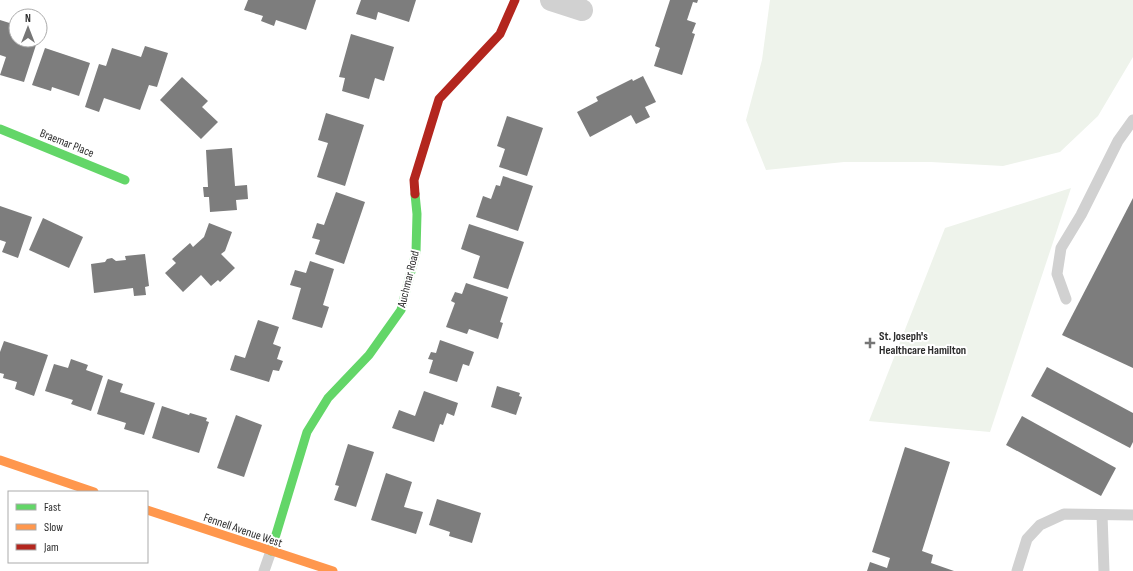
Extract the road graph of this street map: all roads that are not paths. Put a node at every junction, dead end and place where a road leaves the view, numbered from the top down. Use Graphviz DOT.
graph roads {
  1 [pos="515,0"];
  2 [pos="551,0"];
  3 [pos="582,10"];
  4 [pos="1133,120"];
  5 [pos="0,129"];
  6 [pos="125,180"];
  7 [pos="1066,299"];
  8 [pos="0,460"];
  9 [pos="91,491"];
  10 [pos="148,510"];
  11 [pos="1102,515"];
  12 [pos="1133,515"];
  13 [pos="271,552"];
  14 [pos="264,571"];
  15 [pos="333,571"];
  16 [pos="1017,571"];
  17 [pos="1104,571"];
  1 -- 13 [label="street, Auchmar Road"];
  2 -- 3 [label="street"];
  4 -- 7 [label="lane"];
  5 -- 6 [label="street, Braemar Place"];
  8 -- 9 [label="street"];
  10 -- 13 [label="street, Fennell Avenue West"];
  11 -- 12 [label="lane"];
  11 -- 16 [label="lane"];
  11 -- 17 [label="lane"];
  13 -- 14 [label="lane"];
  13 -- 15 [label="street, Fennell Avenue West"];
}
